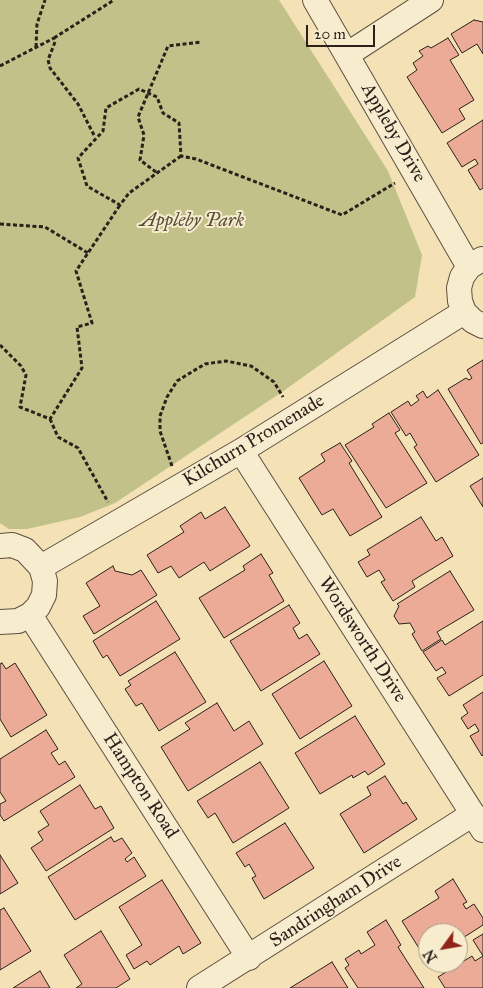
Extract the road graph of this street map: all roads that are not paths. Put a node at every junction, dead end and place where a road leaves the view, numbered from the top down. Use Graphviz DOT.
graph roads {
  1 [pos="315,0"];
  2 [pos="431,0"];
  3 [pos="348,54"];
  4 [pos="476,263"];
  5 [pos="464,312"];
  6 [pos="483,326"];
  7 [pos="241,451"];
  8 [pos="0,546"];
  9 [pos="41,566"];
  10 [pos="30,615"];
  11 [pos="0,622"];
  12 [pos="478,822"];
  13 [pos="249,958"];
  14 [pos="199,988"];
  1 -- 3 [label="street, Appleby Drive"];
  2 -- 3 [label="street"];
  3 -- 4 [label="street, Appleby Drive"];
  4 -- 5 [label="street"];
  5 -- 6 [label="street"];
  5 -- 7 [label="street, Kilchurn Promenade"];
  7 -- 9 [label="street, Kilchurn Promenade"];
  7 -- 12 [label="street, Wordsworth Drive"];
  8 -- 9 [label="street"];
  9 -- 10 [label="street"];
  10 -- 11 [label="street"];
  10 -- 13 [label="street, Hampton Road"];
  12 -- 13 [label="street, Sandringham Drive"];
  13 -- 14 [label="street, Sandringham Drive"];
}
